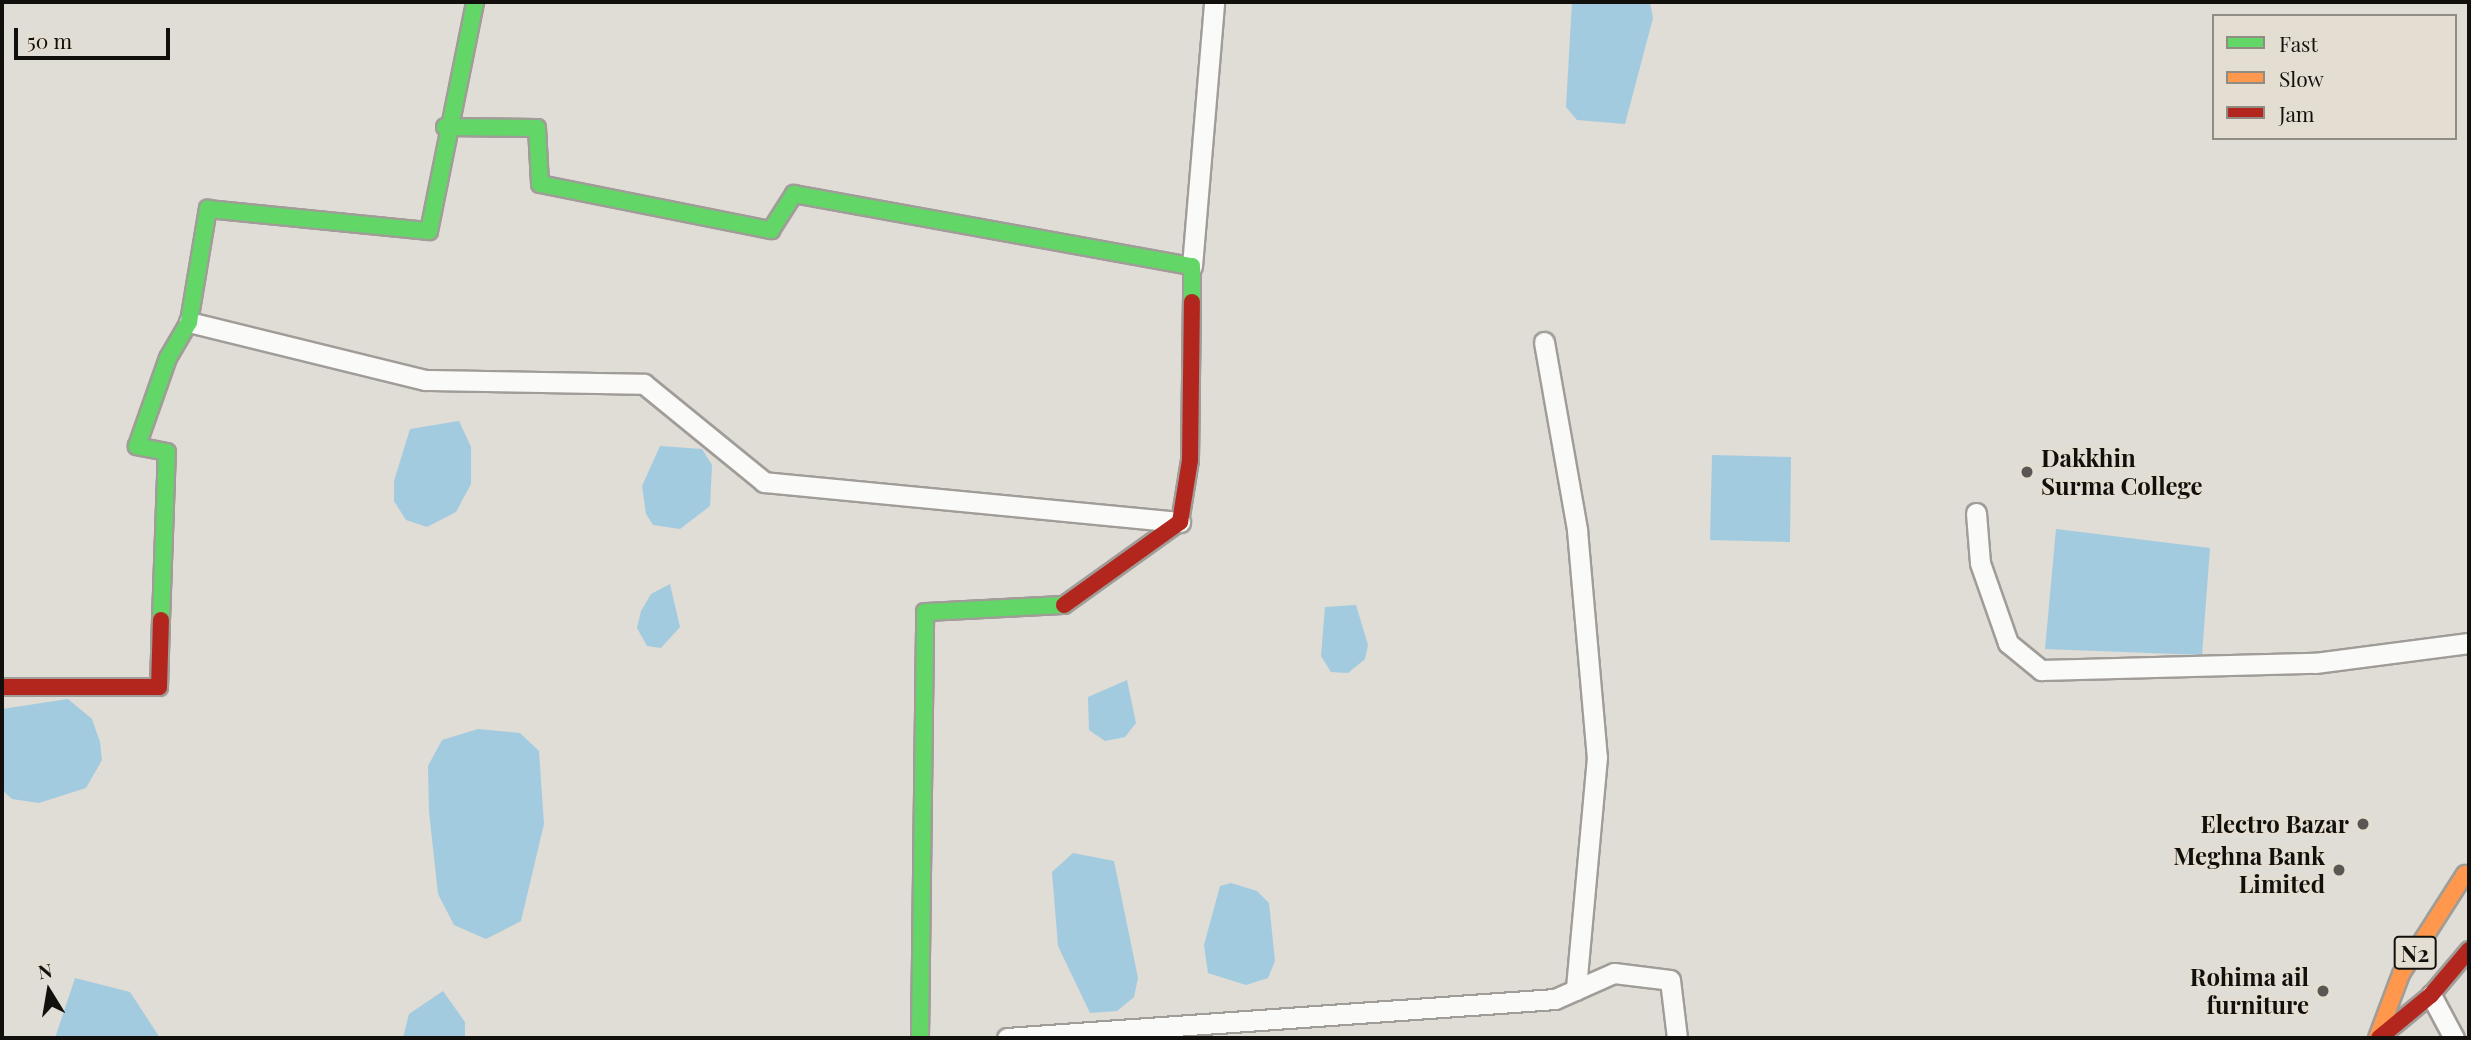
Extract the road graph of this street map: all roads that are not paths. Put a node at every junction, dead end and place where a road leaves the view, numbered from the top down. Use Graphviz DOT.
graph roads {
  1 [pos="475,2"];
  2 [pos="1214,2"];
  3 [pos="445,127"];
  4 [pos="1192,266"];
  5 [pos="189,322"];
  6 [pos="1544,342"];
  7 [pos="1976,513"];
  8 [pos="1181,522"];
  9 [pos="2469,643"];
  10 [pos="2,687"];
  11 [pos="2467,871"];
  12 [pos="2469,911"];
  13 [pos="2469,950"];
  14 [pos="1576,990"];
  15 [pos="2431,995"];
  16 [pos="1216,1030"];
  17 [pos="920,1038"];
  18 [pos="1007,1038"];
  19 [pos="1677,1038"];
  20 [pos="2378,1038"];
  21 [pos="2454,1038"];
  1 -- 3 [label="main road"];
  2 -- 4 [label="street"];
  3 -- 4 [label="main road"];
  3 -- 5 [label="main road"];
  4 -- 8 [label="main road"];
  5 -- 8 [label="street"];
  5 -- 10 [label="main road"];
  6 -- 14 [label="street"];
  7 -- 9 [label="street"];
  8 -- 17 [label="main road"];
  11 -- 12 [label="main road"];
  11 -- 20 [label="main road, N2"];
  13 -- 15 [label="main road, N2"];
  14 -- 16 [label="street"];
  14 -- 19 [label="street"];
  15 -- 20 [label="main road, N2"];
  15 -- 21 [label="street"];
  16 -- 18 [label="street"];
}
